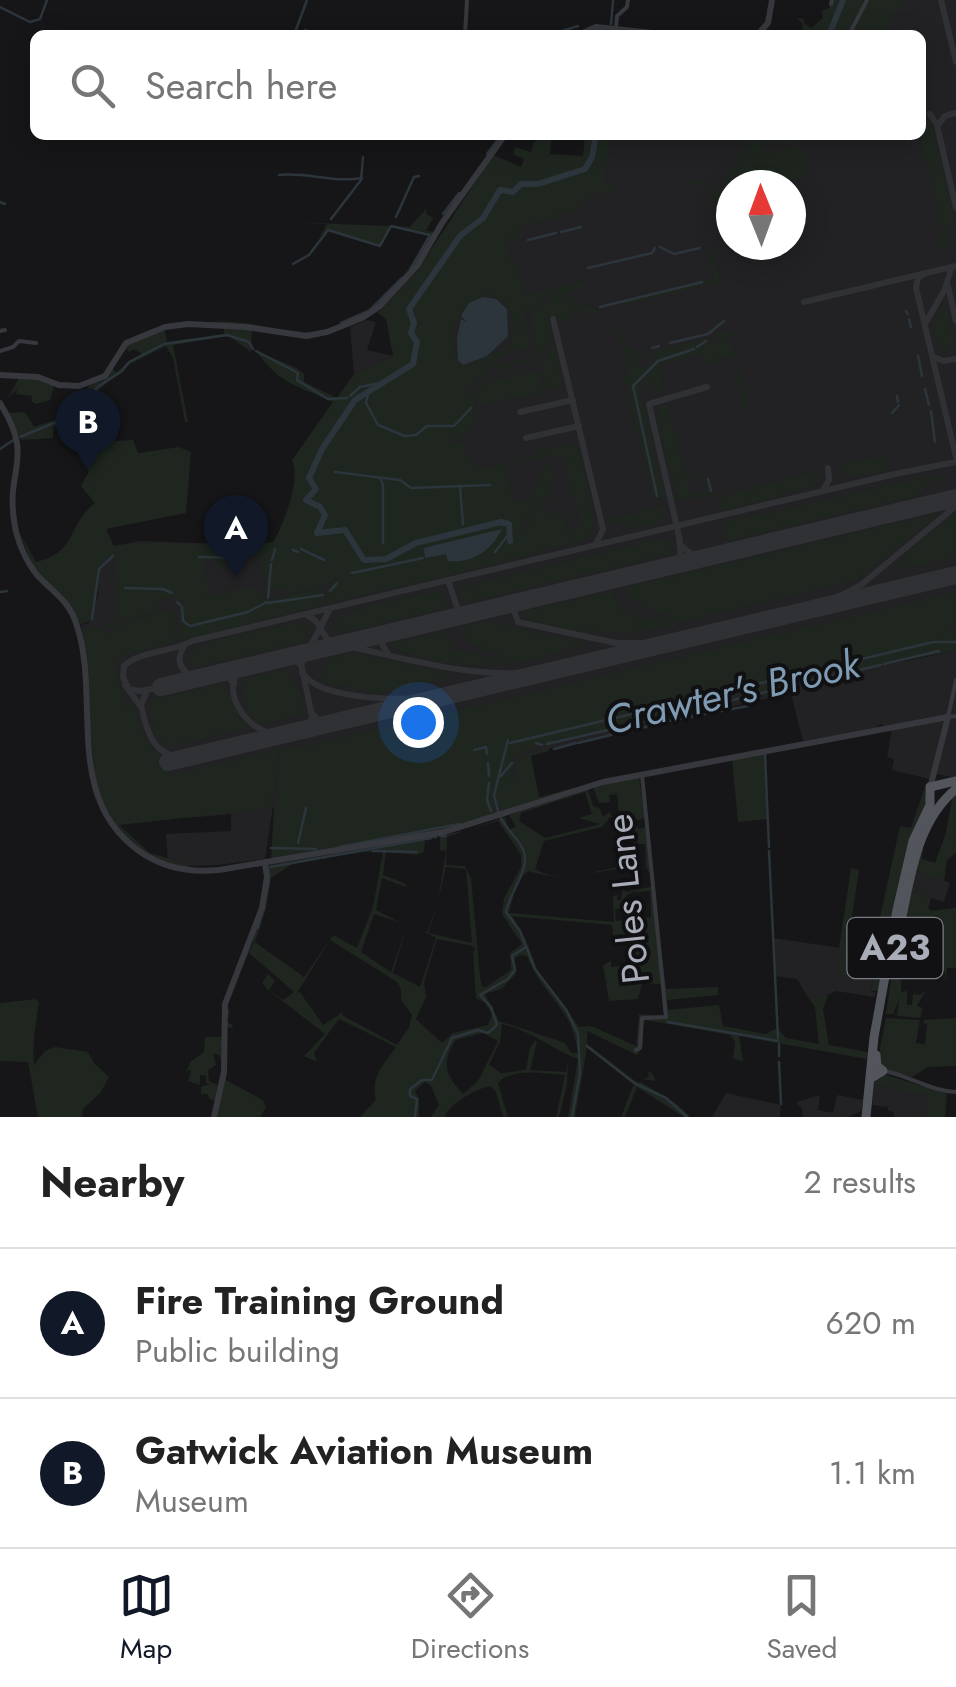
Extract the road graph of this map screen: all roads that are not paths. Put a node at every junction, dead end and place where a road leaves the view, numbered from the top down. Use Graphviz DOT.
graph roads {
  1 [pos="467,0"];
  2 [pos="628,0"];
  3 [pos="772,0"];
  4 [pos="867,0"];
  5 [pos="616,28"];
  6 [pos="465,30"];
  7 [pos="589,30"];
  8 [pos="632,30"];
  9 [pos="762,30"];
  10 [pos="852,30"];
  11 [pos="501,140"];
  12 [pos="36,343"];
  13 [pos="0,352"];
  14 [pos="0,375"];
  15 [pos="0,403"];
  16 [pos="956,680"];
  17 [pos="952,716"];
  18 [pos="642,775"];
  19 [pos="935,785"];
  20 [pos="956,785"];
  21 [pos="946,799"];
  22 [pos="264,863"];
  23 [pos="636,1050"];
  24 [pos="876,1053"];
  25 [pos="883,1071"];
  26 [pos="873,1077"];
  27 [pos="956,1092"];
  28 [pos="214,1117"];
  29 [pos="868,1117"];
  1 -- 6 [label="street"];
  2 -- 5 [label="street"];
  3 -- 9 [label="street"];
  4 -- 10 [label="street"];
  5 -- 7 [label="street"];
  5 -- 8 [label="street"];
  11 -- 14 [label="street"];
  12 -- 13 [label="street"];
  15 -- 22 [label="street"];
  16 -- 17 [label="street"];
  17 -- 18 [label="street"];
  17 -- 19 [label="street"];
  18 -- 22 [label="street"];
  18 -- 23 [label="street, Poles Lane"];
  19 -- 20 [label="main road, A23"];
  19 -- 21 [label="main road"];
  19 -- 21 [label="main road"];
  19 -- 29 [label="main road, A23"];
  20 -- 21 [label="main road, A23"];
  21 -- 24 [label="main road, A23"];
  22 -- 28 [label="street"];
  24 -- 25 [label="main road"];
  24 -- 26 [label="main road, A23"];
  25 -- 26 [label="main road"];
  25 -- 27 [label="street"];
  26 -- 29 [label="main road, A23"];
}
